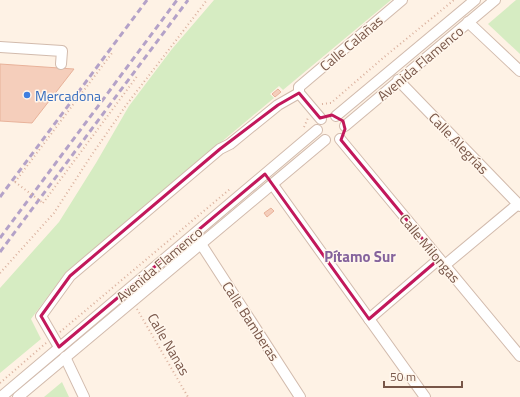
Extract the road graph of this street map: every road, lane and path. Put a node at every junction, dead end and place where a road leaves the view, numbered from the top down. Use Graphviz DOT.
graph roads {
  1 [pos="207,0"];
  2 [pos="402,0"];
  3 [pos="454,0"];
  4 [pos="475,0"];
  5 [pos="495,0"];
  6 [pos="468,22"];
  7 [pos="0,47"];
  8 [pos="112,53"];
  9 [pos="61,64"];
  10 [pos="520,71"];
  11 [pos="138,76"];
  12 [pos="398,80"];
  13 [pos="299,90"];
  14 [pos="314,110"];
  15 [pos="336,116"];
  16 [pos="321,119"];
  17 [pos="345,126"];
  18 [pos="304,127"];
  19 [pos="318,130"];
  20 [pos="340,139"];
  21 [pos="325,140"];
  22 [pos="273,185"];
  23 [pos="230,188"];
  24 [pos="519,205"];
  25 [pos="201,244"];
  26 [pos="442,262"];
  27 [pos="0,273"];
  28 [pos="133,301"];
  29 [pos="369,319"];
  30 [pos="52,338"];
  31 [pos="59,348"];
  32 [pos="520,356"];
  33 [pos="65,357"];
  34 [pos="0,383"];
  35 [pos="1,397"];
  36 [pos="18,397"];
  37 [pos="84,397"];
  38 [pos="188,397"];
  39 [pos="300,397"];
  40 [pos="425,397"];
  1 -- 27 [label="path"];
  2 -- 13 [label="street, Calle Calañas"];
  3 -- 14 [label="path"];
  4 -- 15 [label="street, Avenida Flamenco"];
  5 -- 6 [label="street, Avenida Flamenco"];
  6 -- 10 [label="street"];
  6 -- 12 [label="street, Avenida Flamenco"];
  7 -- 9 [label="street"];
  8 -- 11 [label="path, bridge"];
  12 -- 17 [label="street, Avenida Flamenco"];
  12 -- 24 [label="street, Calle Alegrías"];
  13 -- 14 [label="street"];
  13 -- 30 [label="street, Calle Calañas"];
  14 -- 16 [label="street"];
  14 -- 18 [label="path"];
  15 -- 16 [label="street"];
  15 -- 17 [label="street"];
  16 -- 19 [label="street"];
  17 -- 20 [label="street"];
  19 -- 21 [label="street"];
  19 -- 31 [label="street, Avenida Flamenco"];
  20 -- 21 [label="street"];
  20 -- 26 [label="street, Calle Milongas"];
  21 -- 22 [label="street, Avenida Flamenco"];
  22 -- 25 [label="street, Avenida Flamenco"];
  22 -- 29 [label="street"];
  23 -- 30 [label="path"];
  24 -- 26 [label="street"];
  25 -- 28 [label="street, Avenida Flamenco"];
  25 -- 39 [label="street, Calle Bamberas"];
  26 -- 29 [label="street"];
  26 -- 32 [label="street, Calle Milongas"];
  28 -- 33 [label="street, Avenida Flamenco"];
  28 -- 38 [label="path, Calle Nanas"];
  29 -- 40 [label="street"];
  30 -- 31 [label="street"];
  30 -- 34 [label="path"];
  31 -- 35 [label="street, Avenida Flamenco"];
  33 -- 36 [label="street, Avenida Flamenco"];
  33 -- 37 [label="street"];
}
